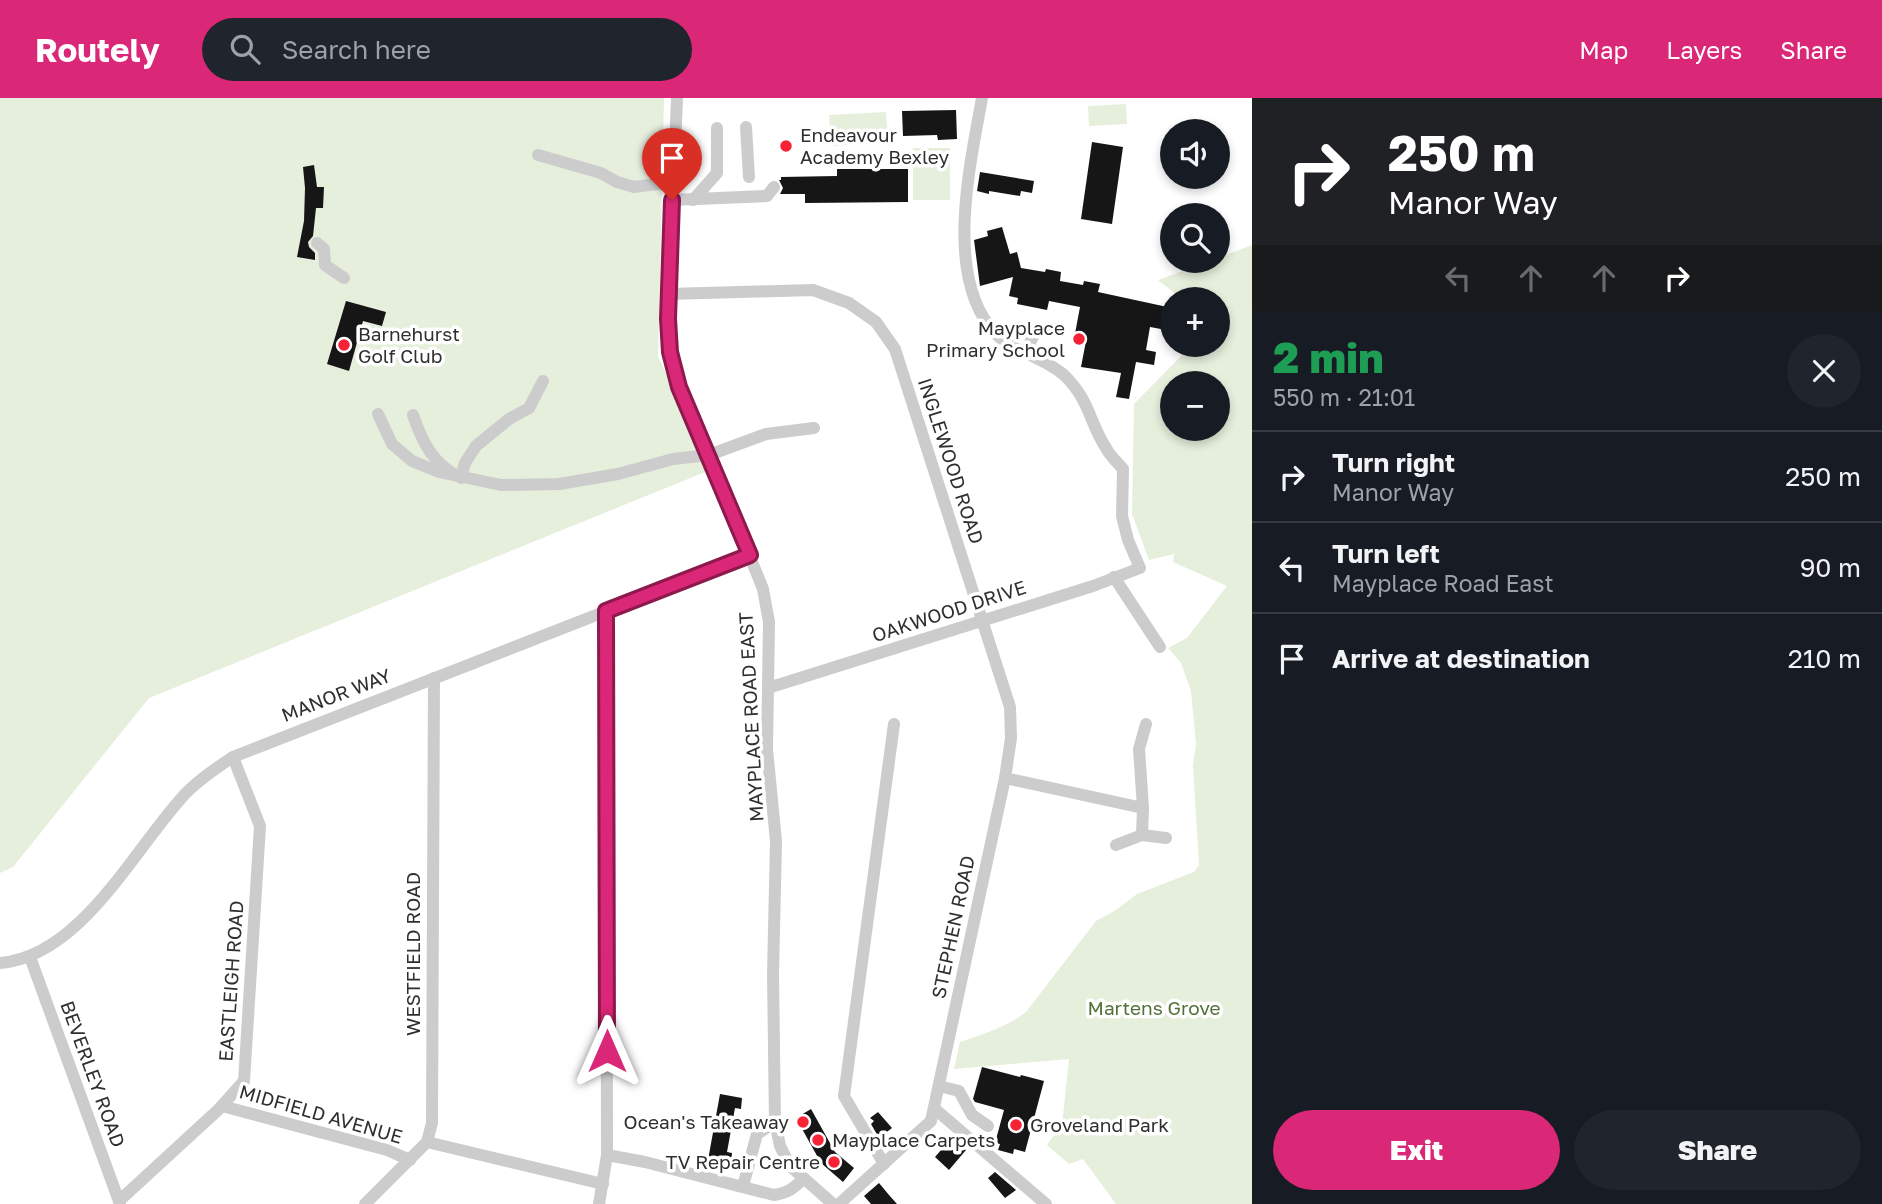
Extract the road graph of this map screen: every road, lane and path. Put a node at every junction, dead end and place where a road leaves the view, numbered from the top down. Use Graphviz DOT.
graph roads {
  1 [pos="677,98"];
  2 [pos="982,98"];
  3 [pos="746,127"];
  4 [pos="717,128"];
  5 [pos="538,155"];
  6 [pos="749,177"];
  7 [pos="673,182"];
  8 [pos="774,187"];
  9 [pos="672,200"];
  10 [pos="693,200"];
  11 [pos="317,243"];
  12 [pos="344,278"];
  13 [pos="670,295"];
  14 [pos="1035,333"];
  15 [pos="1025,352"];
  16 [pos="543,381"];
  17 [pos="378,414"];
  18 [pos="413,415"];
  19 [pos="814,428"];
  20 [pos="709,455"];
  21 [pos="461,478"];
  22 [pos="750,555"];
  23 [pos="1114,577"];
  24 [pos="606,611"];
  25 [pos="982,621"];
  26 [pos="1160,647"];
  27 [pos="434,678"];
  28 [pos="768,688"];
  29 [pos="894,724"];
  30 [pos="1146,724"];
  31 [pos="233,757"];
  32 [pos="1005,778"];
  33 [pos="1143,808"];
  34 [pos="1142,835"];
  35 [pos="1166,838"];
  36 [pos="1116,845"];
  37 [pos="30,957"];
  38 [pos="0,963"];
  39 [pos="939,1086"];
  40 [pos="222,1106"];
  41 [pos="935,1109"];
  42 [pos="775,1122"];
  43 [pos="988,1126"];
  44 [pos="427,1142"];
  45 [pos="607,1155"];
  46 [pos="410,1160"];
  47 [pos="884,1164"];
  48 [pos="803,1179"];
  49 [pos="603,1184"];
  50 [pos="743,1186"];
  51 [pos="119,1203"];
  52 [pos="365,1204"];
  53 [pos="599,1204"];
  54 [pos="833,1204"];
  55 [pos="839,1204"];
  56 [pos="1046,1204"];
  1 -- 7 [label="street, MAYPLACE ROAD EAST"];
  2 -- 15 [label="street"];
  3 -- 6 [label="street"];
  4 -- 10 [label="street"];
  5 -- 7 [label="street"];
  7 -- 9 [label="street, MAYPLACE ROAD EAST"];
  8 -- 10 [label="street"];
  9 -- 10 [label="street"];
  9 -- 13 [label="street, MAYPLACE ROAD EAST"];
  11 -- 12 [label="street"];
  13 -- 20 [label="street, MAYPLACE ROAD EAST"];
  13 -- 25 [label="street, INGLEWOOD ROAD"];
  14 -- 15 [label="street"];
  15 -- 23 [label="street, OAKWOOD DRIVE"];
  16 -- 21 [label="street"];
  17 -- 21 [label="street"];
  18 -- 21 [label="street"];
  19 -- 20 [label="street"];
  20 -- 21 [label="street"];
  20 -- 22 [label="street, MAYPLACE ROAD EAST"];
  22 -- 24 [label="street, MANOR WAY"];
  22 -- 28 [label="street, MAYPLACE ROAD EAST"];
  23 -- 25 [label="street, OAKWOOD DRIVE"];
  23 -- 26 [label="street"];
  24 -- 27 [label="street, MANOR WAY"];
  24 -- 45 [label="street"];
  25 -- 28 [label="street, OAKWOOD DRIVE"];
  25 -- 32 [label="street, STEPHEN ROAD"];
  27 -- 31 [label="street, MANOR WAY"];
  27 -- 44 [label="street, WESTFIELD ROAD"];
  28 -- 42 [label="street, MAYPLACE ROAD EAST"];
  29 -- 47 [label="street"];
  30 -- 33 [label="street"];
  31 -- 37 [label="street, MANOR WAY"];
  31 -- 40 [label="street, EASTLEIGH ROAD"];
  32 -- 33 [label="street"];
  32 -- 39 [label="street, STEPHEN ROAD"];
  33 -- 34 [label="street"];
  34 -- 35 [label="street"];
  34 -- 36 [label="street"];
  37 -- 38 [label="street, MANOR WAY"];
  37 -- 51 [label="street, BEVERLEY ROAD"];
  39 -- 41 [label="street, STEPHEN ROAD"];
  39 -- 43 [label="street"];
  40 -- 46 [label="street, MIDFIELD AVENUE"];
  40 -- 51 [label="street, EASTLEIGH ROAD"];
  41 -- 47 [label="street, STEPHEN ROAD"];
  41 -- 56 [label="street"];
  42 -- 48 [label="street, MAYPLACE ROAD EAST"];
  42 -- 50 [label="street"];
  44 -- 46 [label="street"];
  44 -- 49 [label="street, MIDFIELD AVENUE"];
  45 -- 49 [label="street"];
  45 -- 50 [label="street"];
  46 -- 52 [label="street"];
  47 -- 55 [label="street, STEPHEN ROAD"];
  48 -- 50 [label="street"];
  48 -- 54 [label="street, MAYPLACE ROAD EAST"];
  49 -- 53 [label="street"];
}
